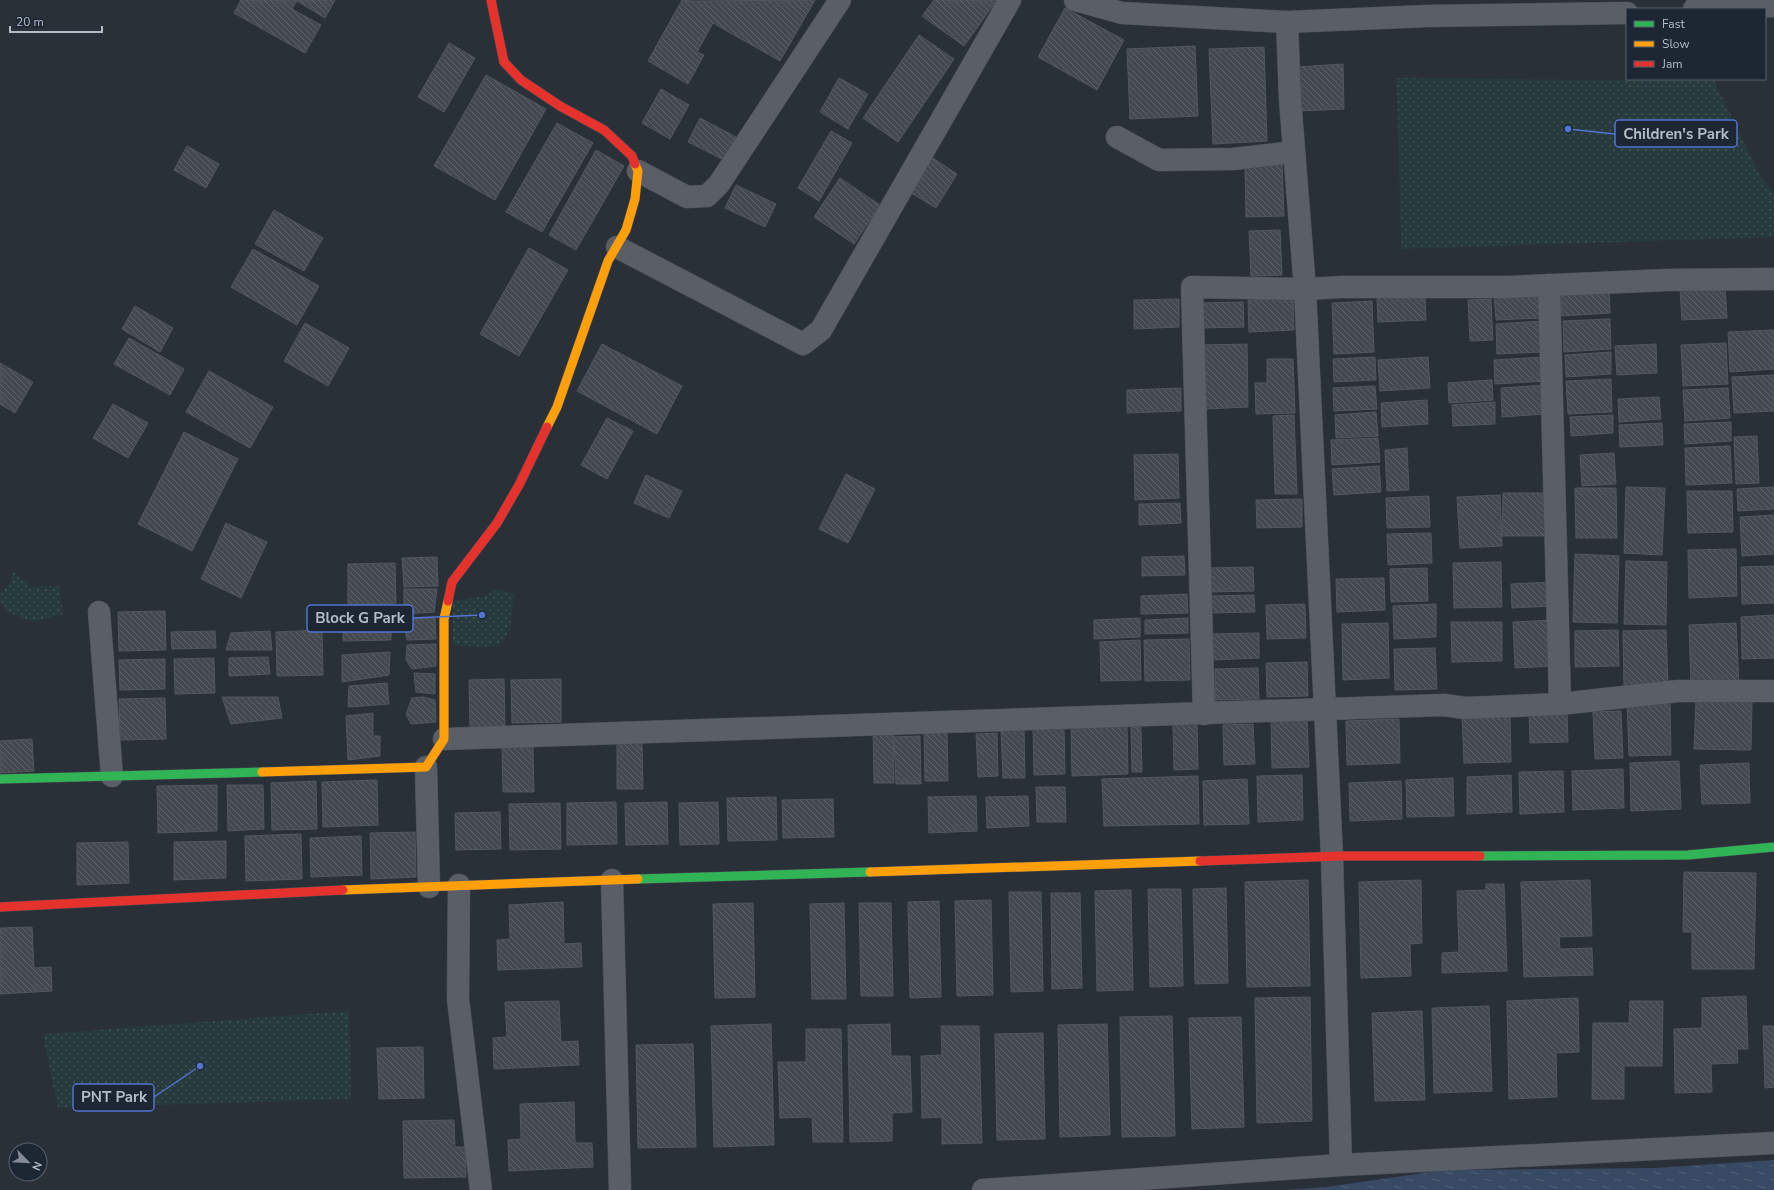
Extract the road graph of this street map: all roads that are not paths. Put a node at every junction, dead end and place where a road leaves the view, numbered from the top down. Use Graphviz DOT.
graph roads {
  1 [pos="491,0"];
  2 [pos="840,0"];
  3 [pos="1010,0"];
  4 [pos="1074,0"];
  5 [pos="1740,3"];
  6 [pos="1774,6"];
  7 [pos="1702,8"];
  8 [pos="1626,13"];
  9 [pos="1288,22"];
  10 [pos="1117,137"];
  11 [pos="1294,152"];
  12 [pos="638,171"];
  13 [pos="617,246"];
  14 [pos="1774,279"];
  15 [pos="1549,285"];
  16 [pos="1305,289"];
  17 [pos="99,612"];
  18 [pos="1774,692"];
  19 [pos="1560,704"];
  20 [pos="1325,710"];
  21 [pos="1204,714"];
  22 [pos="444,739"];
  23 [pos="426,767"];
  24 [pos="112,776"];
  25 [pos="0,779"];
  26 [pos="1774,848"];
  27 [pos="1332,857"];
  28 [pos="612,880"];
  29 [pos="459,886"];
  30 [pos="429,887"];
  31 [pos="0,907"];
  32 [pos="1774,1142"];
  33 [pos="1341,1165"];
  34 [pos="481,1190"];
  35 [pos="620,1190"];
  36 [pos="983,1190"];
  1 -- 12 [label="street"];
  2 -- 12 [label="street"];
  3 -- 13 [label="street"];
  4 -- 9 [label="street"];
  5 -- 6 [label="street"];
  5 -- 7 [label="street"];
  8 -- 9 [label="street"];
  9 -- 11 [label="street"];
  10 -- 11 [label="street"];
  11 -- 16 [label="street"];
  12 -- 13 [label="street"];
  13 -- 22 [label="street"];
  14 -- 15 [label="street"];
  15 -- 16 [label="street"];
  15 -- 19 [label="street"];
  16 -- 20 [label="street"];
  16 -- 21 [label="street"];
  17 -- 24 [label="street"];
  18 -- 19 [label="street"];
  19 -- 20 [label="street"];
  20 -- 21 [label="street"];
  20 -- 27 [label="street"];
  21 -- 22 [label="street"];
  22 -- 23 [label="street"];
  23 -- 24 [label="street"];
  23 -- 30 [label="street"];
  24 -- 25 [label="street"];
  26 -- 27 [label="street"];
  27 -- 28 [label="street"];
  27 -- 33 [label="street"];
  28 -- 29 [label="street"];
  28 -- 35 [label="street"];
  29 -- 30 [label="street"];
  29 -- 34 [label="street"];
  30 -- 31 [label="street"];
  32 -- 33 [label="street"];
  33 -- 36 [label="street"];
}
